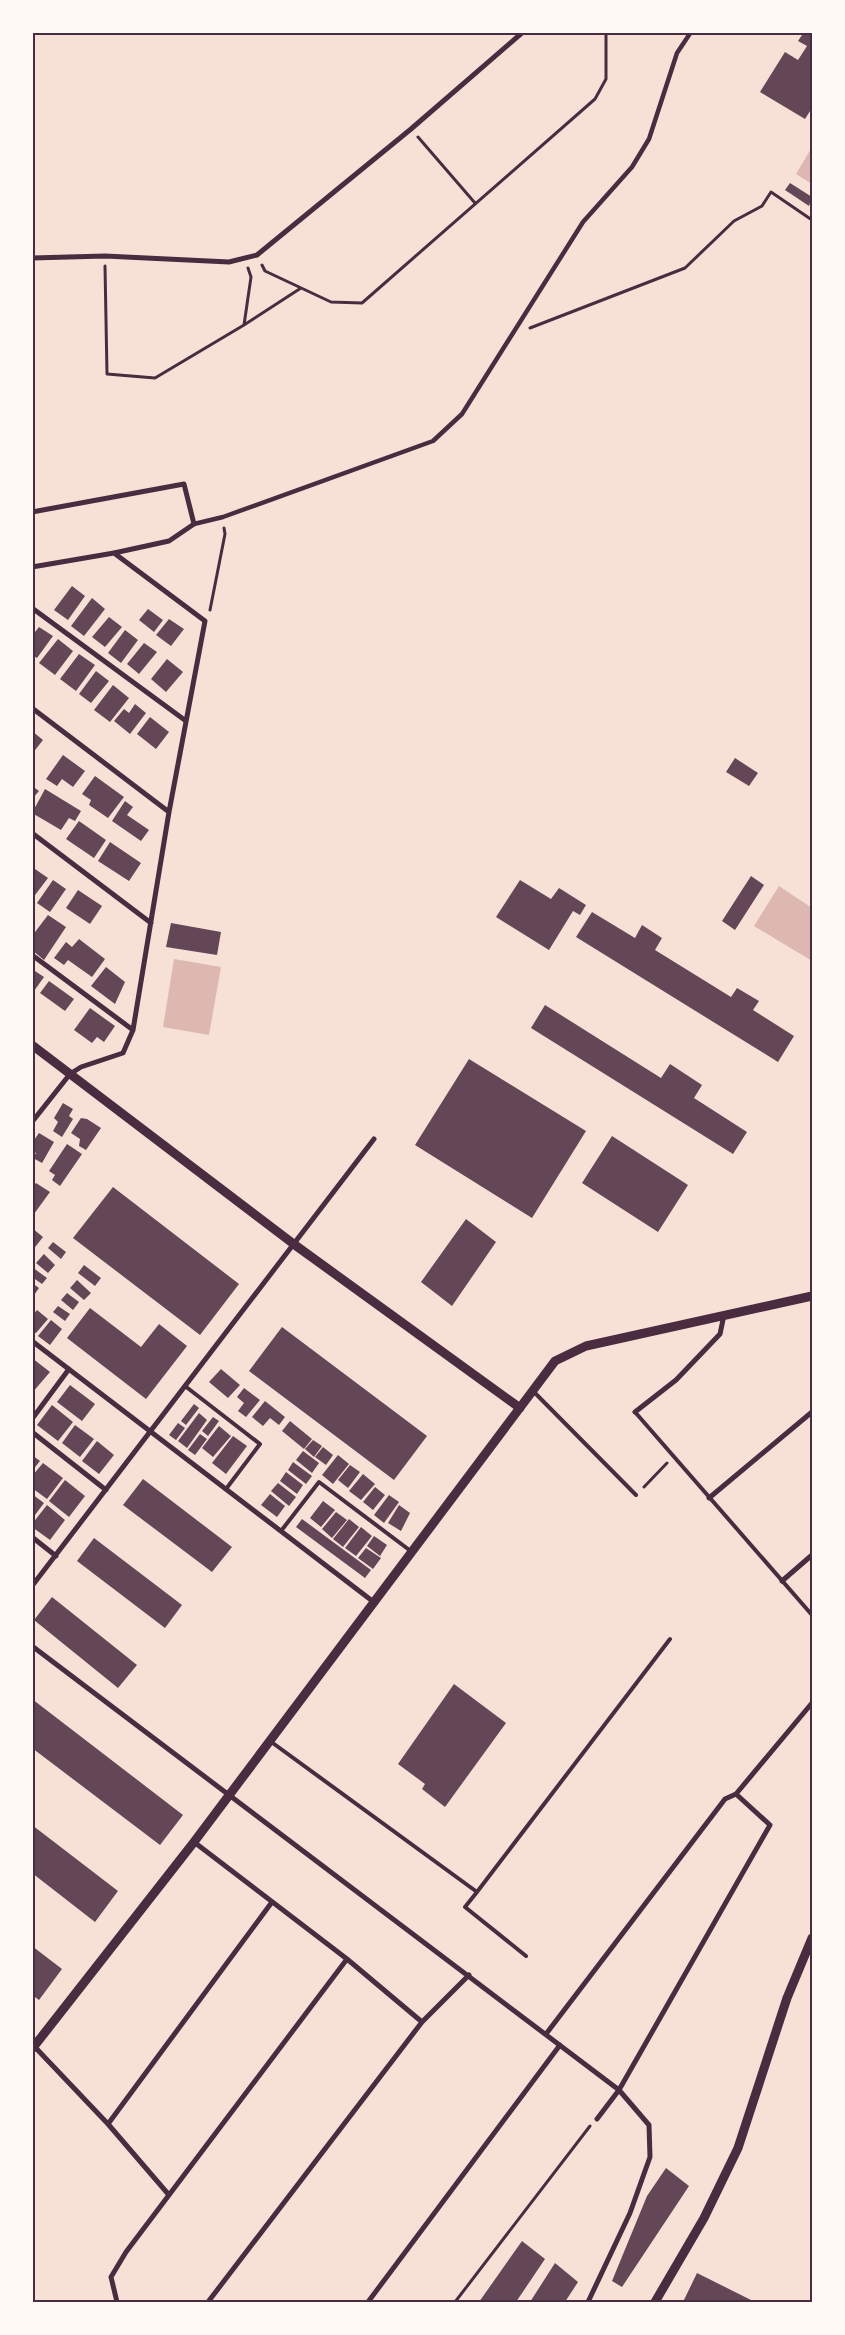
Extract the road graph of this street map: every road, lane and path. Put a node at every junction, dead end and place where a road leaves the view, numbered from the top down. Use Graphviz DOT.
graph roads {
  1 [pos="523,32"];
  2 [pos="606,32"];
  3 [pos="691,32"];
  4 [pos="410,129"];
  5 [pos="475,203"];
  6 [pos="812,220"];
  7 [pos="256,255"];
  8 [pos="105,256"];
  9 [pos="245,257"];
  10 [pos="32,258"];
  11 [pos="301,288"];
  12 [pos="244,325"];
  13 [pos="510,336"];
  14 [pos="32,512"];
  15 [pos="223,517"];
  16 [pos="194,524"];
  17 [pos="114,553"];
  18 [pos="32,567"];
  19 [pos="32,608"];
  20 [pos="205,621"];
  21 [pos="32,708"];
  22 [pos="186,721"];
  23 [pos="169,812"];
  24 [pos="32,833"];
  25 [pos="151,923"];
  26 [pos="32,955"];
  27 [pos="133,1030"];
  28 [pos="32,1045"];
  29 [pos="70,1074"];
  30 [pos="32,1122"];
  31 [pos="374,1139"];
  32 [pos="295,1245"];
  33 [pos="812,1296"];
  34 [pos="724,1315"];
  35 [pos="32,1341"];
  36 [pos="69,1369"];
  37 [pos="185,1386"];
  38 [pos="532,1391"];
  39 [pos="520,1408"];
  40 [pos="635,1412"];
  41 [pos="812,1412"];
  42 [pos="32,1419"];
  43 [pos="32,1432"];
  44 [pos="151,1432"];
  45 [pos="674,1457"];
  46 [pos="226,1489"];
  47 [pos="106,1490"];
  48 [pos="636,1495"];
  49 [pos="709,1498"];
  50 [pos="281,1531"];
  51 [pos="32,1537"];
  52 [pos="412,1552"];
  53 [pos="56,1556"];
  54 [pos="812,1556"];
  55 [pos="782,1581"];
  56 [pos="32,1586"];
  57 [pos="375,1603"];
  58 [pos="812,1615"];
  59 [pos="670,1639"];
  60 [pos="32,1646"];
  61 [pos="812,1703"];
  62 [pos="270,1741"];
  63 [pos="229,1794"];
  64 [pos="736,1794"];
  65 [pos="194,1842"];
  66 [pos="476,1892"];
  67 [pos="272,1902"];
  68 [pos="812,1938"];
  69 [pos="526,1956"];
  70 [pos="347,1959"];
  71 [pos="468,1975"];
  72 [pos="422,2022"];
  73 [pos="546,2034"];
  74 [pos="560,2045"];
  75 [pos="33,2047"];
  76 [pos="619,2090"];
  77 [pos="597,2119"];
  78 [pos="108,2124"];
  79 [pos="169,2195"];
  80 [pos="117,2302"];
  81 [pos="208,2302"];
  82 [pos="368,2302"];
  83 [pos="455,2302"];
  84 [pos="588,2302"];
  85 [pos="655,2302"];
  1 -- 4 [label="street"];
  2 -- 5 [label="path"];
  3 -- 13 [label="street"];
  4 -- 5 [label="path"];
  4 -- 7 [label="street"];
  5 -- 11 [label="path"];
  6 -- 13 [label="path"];
  7 -- 9 [label="street"];
  7 -- 11 [label="path"];
  8 -- 9 [label="street"];
  8 -- 10 [label="street"];
  8 -- 12 [label="path"];
  9 -- 12 [label="path"];
  11 -- 12 [label="path"];
  13 -- 15 [label="street"];
  14 -- 16 [label="street"];
  15 -- 16 [label="street"];
  15 -- 20 [label="path"];
  16 -- 17 [label="street"];
  17 -- 18 [label="street"];
  17 -- 20 [label="street"];
  19 -- 22 [label="street"];
  20 -- 22 [label="street"];
  21 -- 23 [label="street"];
  22 -- 23 [label="street"];
  23 -- 25 [label="street"];
  24 -- 25 [label="street"];
  25 -- 27 [label="street"];
  26 -- 27 [label="street"];
  27 -- 29 [label="street"];
  28 -- 29 [label="street"];
  29 -- 30 [label="street"];
  29 -- 32 [label="street"];
  31 -- 32 [label="street"];
  32 -- 37 [label="street"];
  32 -- 39 [label="street"];
  33 -- 34 [label="street"];
  34 -- 38 [label="street"];
  34 -- 40 [label="street"];
  35 -- 36 [label="street"];
  36 -- 42 [label="street"];
  36 -- 44 [label="street"];
  37 -- 44 [label="street"];
  37 -- 46 [label="lane"];
  38 -- 39 [label="street"];
  38 -- 48 [label="lane"];
  39 -- 52 [label="street"];
  40 -- 45 [label="lane"];
  41 -- 49 [label="street"];
  43 -- 47 [label="street"];
  44 -- 46 [label="street"];
  44 -- 47 [label="street"];
  45 -- 48 [label="path"];
  45 -- 49 [label="lane"];
  46 -- 50 [label="street"];
  47 -- 53 [label="street"];
  49 -- 55 [label="lane"];
  50 -- 52 [label="lane"];
  50 -- 57 [label="street"];
  51 -- 53 [label="street"];
  52 -- 57 [label="street"];
  53 -- 56 [label="street"];
  54 -- 55 [label="street"];
  55 -- 58 [label="lane"];
  57 -- 62 [label="street"];
  59 -- 66 [label="lane"];
  60 -- 63 [label="street"];
  61 -- 64 [label="street"];
  62 -- 63 [label="street"];
  62 -- 66 [label="lane"];
  63 -- 65 [label="street"];
  63 -- 71 [label="street"];
  64 -- 73 [label="street"];
  64 -- 76 [label="street"];
  65 -- 67 [label="street"];
  65 -- 75 [label="street"];
  66 -- 69 [label="lane"];
  67 -- 70 [label="street"];
  67 -- 78 [label="street"];
  68 -- 85 [label="street"];
  70 -- 72 [label="street"];
  70 -- 79 [label="street"];
  71 -- 72 [label="street"];
  71 -- 73 [label="street"];
  72 -- 81 [label="street"];
  73 -- 74 [label="street"];
  74 -- 76 [label="street"];
  74 -- 82 [label="street"];
  75 -- 78 [label="street"];
  76 -- 77 [label="street"];
  76 -- 84 [label="street"];
  77 -- 83 [label="path"];
  78 -- 79 [label="street"];
  79 -- 80 [label="street"];
}
